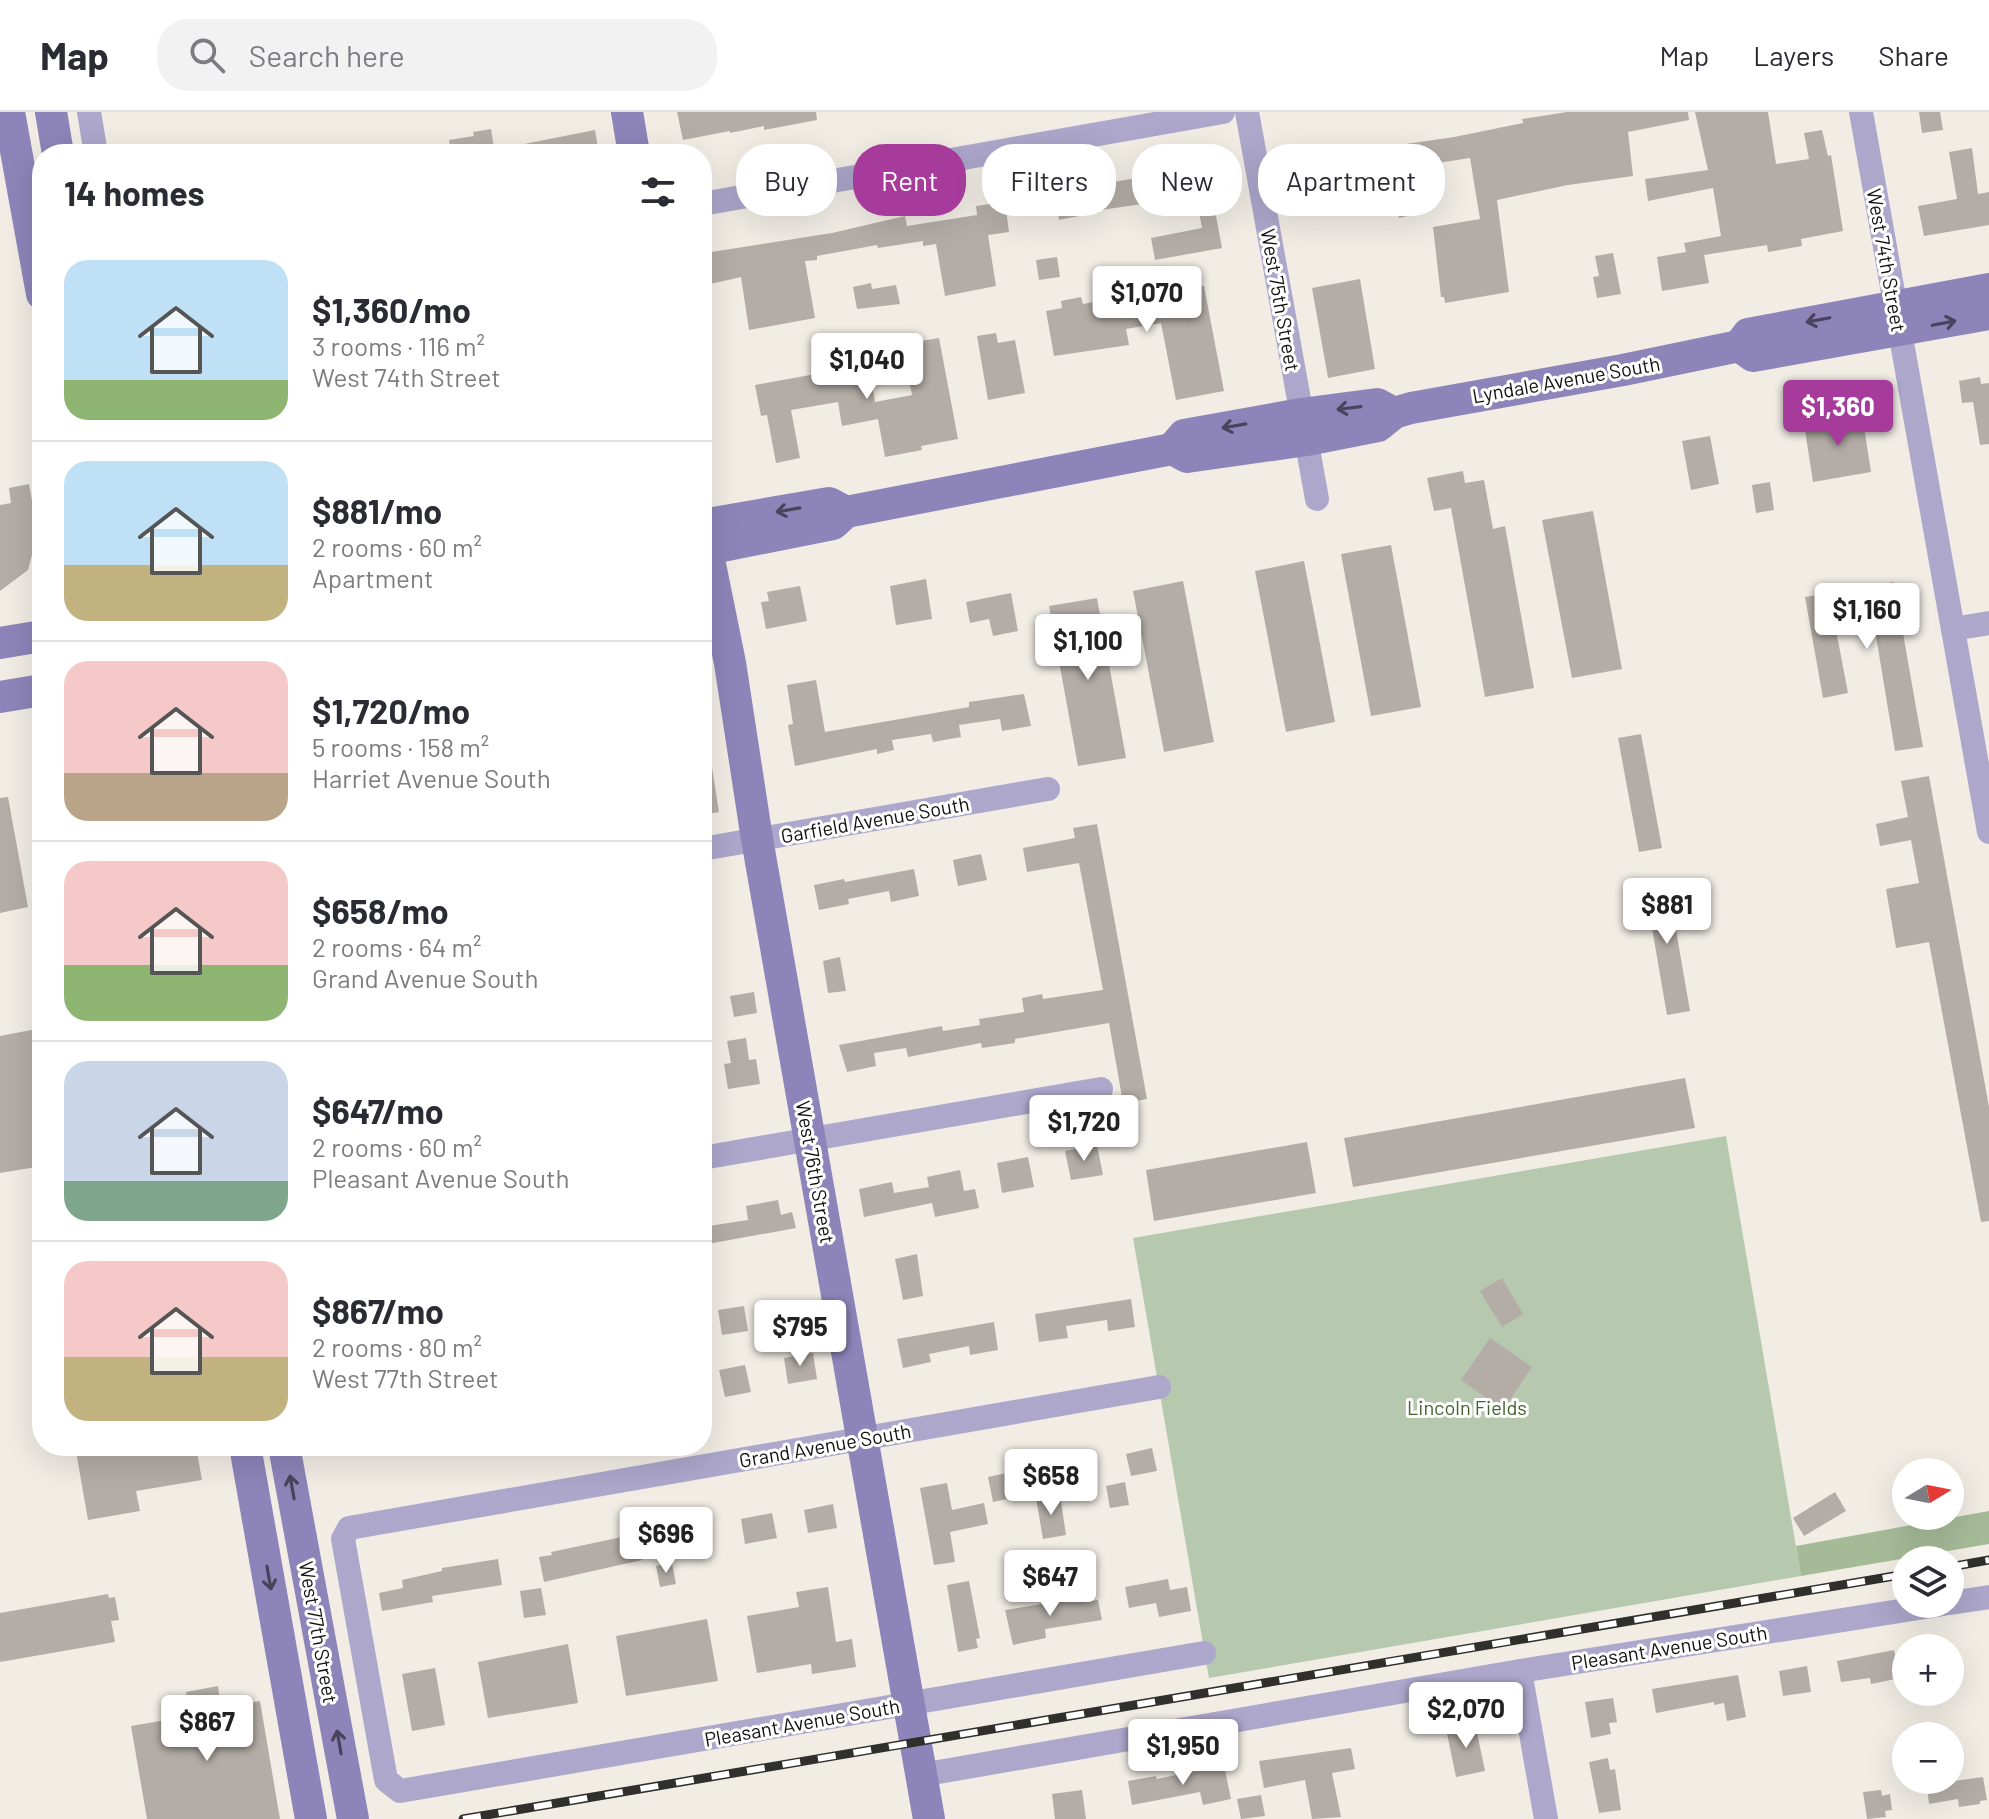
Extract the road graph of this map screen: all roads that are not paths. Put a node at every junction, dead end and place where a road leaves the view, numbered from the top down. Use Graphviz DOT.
graph roads {
  1 [pos="9,112"];
  2 [pos="51,112"];
  3 [pos="89,112"];
  4 [pos="627,112"];
  5 [pos="1223,112"];
  6 [pos="1247,112"];
  7 [pos="1861,112"];
  8 [pos="56,144"];
  9 [pos="94,144"];
  10 [pos="632,144"];
  11 [pos="712,202"];
  12 [pos="32,239"];
  13 [pos="1989,289"];
  14 [pos="1989,314"];
  15 [pos="1897,318"];
  16 [pos="1304,427"];
  17 [pos="1317,499"];
  18 [pos="712,536"];
  19 [pos="712,579"];
  20 [pos="1989,623"];
  21 [pos="1953,629"];
  22 [pos="32,638"];
  23 [pos="0,643"];
  24 [pos="32,692"];
  25 [pos="0,697"];
  26 [pos="1048,789"];
  27 [pos="1989,832"];
  28 [pos="757,839"];
  29 [pos="712,847"];
  30 [pos="1101,1089"];
  31 [pos="810,1139"];
  32 [pos="712,1156"];
  33 [pos="1159,1387"];
  34 [pos="862,1439"];
  35 [pos="247,1456"];
  36 [pos="286,1456"];
  37 [pos="1989,1597"];
  38 [pos="1964,1601"];
  39 [pos="1892,1613"];
  40 [pos="1204,1653"];
  41 [pos="1520,1671"];
  42 [pos="909,1703"];
  43 [pos="921,1775"];
  44 [pos="400,1791"];
  45 [pos="311,1819"];
  46 [pos="353,1819"];
  47 [pos="929,1819"];
  48 [pos="1546,1819"];
  1 -- 12 [label="street"];
  2 -- 8 [label="street"];
  3 -- 9 [label="street"];
  4 -- 10 [label="street"];
  5 -- 11 [label="street"];
  6 -- 16 [label="street, West 75th Street"];
  7 -- 15 [label="street, West 74th Street"];
  13 -- 15 [label="street, Lyndale Avenue South"];
  15 -- 14 [label="street, Lyndale Avenue South, one-way"];
  15 -- 16 [label="street, Lyndale Avenue South"];
  15 -- 21 [label="street, West 74th Street"];
  16 -- 17 [label="street, West 75th Street"];
  16 -- 18 [label="street, Lyndale Avenue South"];
  19 -- 28 [label="street, West 76th Street"];
  20 -- 21 [label="street"];
  21 -- 27 [label="street, West 74th Street"];
  22 -- 23 [label="street"];
  24 -- 25 [label="street"];
  26 -- 28 [label="street, Garfield Avenue South"];
  28 -- 29 [label="street, Garfield Avenue South"];
  28 -- 31 [label="street, West 76th Street"];
  30 -- 31 [label="street"];
  31 -- 32 [label="street"];
  31 -- 34 [label="street, West 76th Street"];
  33 -- 34 [label="street, Grand Avenue South"];
  34 -- 42 [label="street, West 76th Street"];
  34 -- 44 [label="street, Grand Avenue South"];
  35 -- 45 [label="street, West 77th Street, one-way"];
  46 -- 36 [label="street, West 77th Street, one-way"];
  37 -- 38 [label="street, Pleasant Avenue South"];
  39 -- 41 [label="street, Pleasant Avenue South"];
  40 -- 42 [label="street, Pleasant Avenue South"];
  41 -- 43 [label="street, Pleasant Avenue South"];
  41 -- 48 [label="street"];
  42 -- 43 [label="street, West 76th Street"];
  42 -- 44 [label="street, Pleasant Avenue South"];
  43 -- 47 [label="street, West 76th Street"];
}
